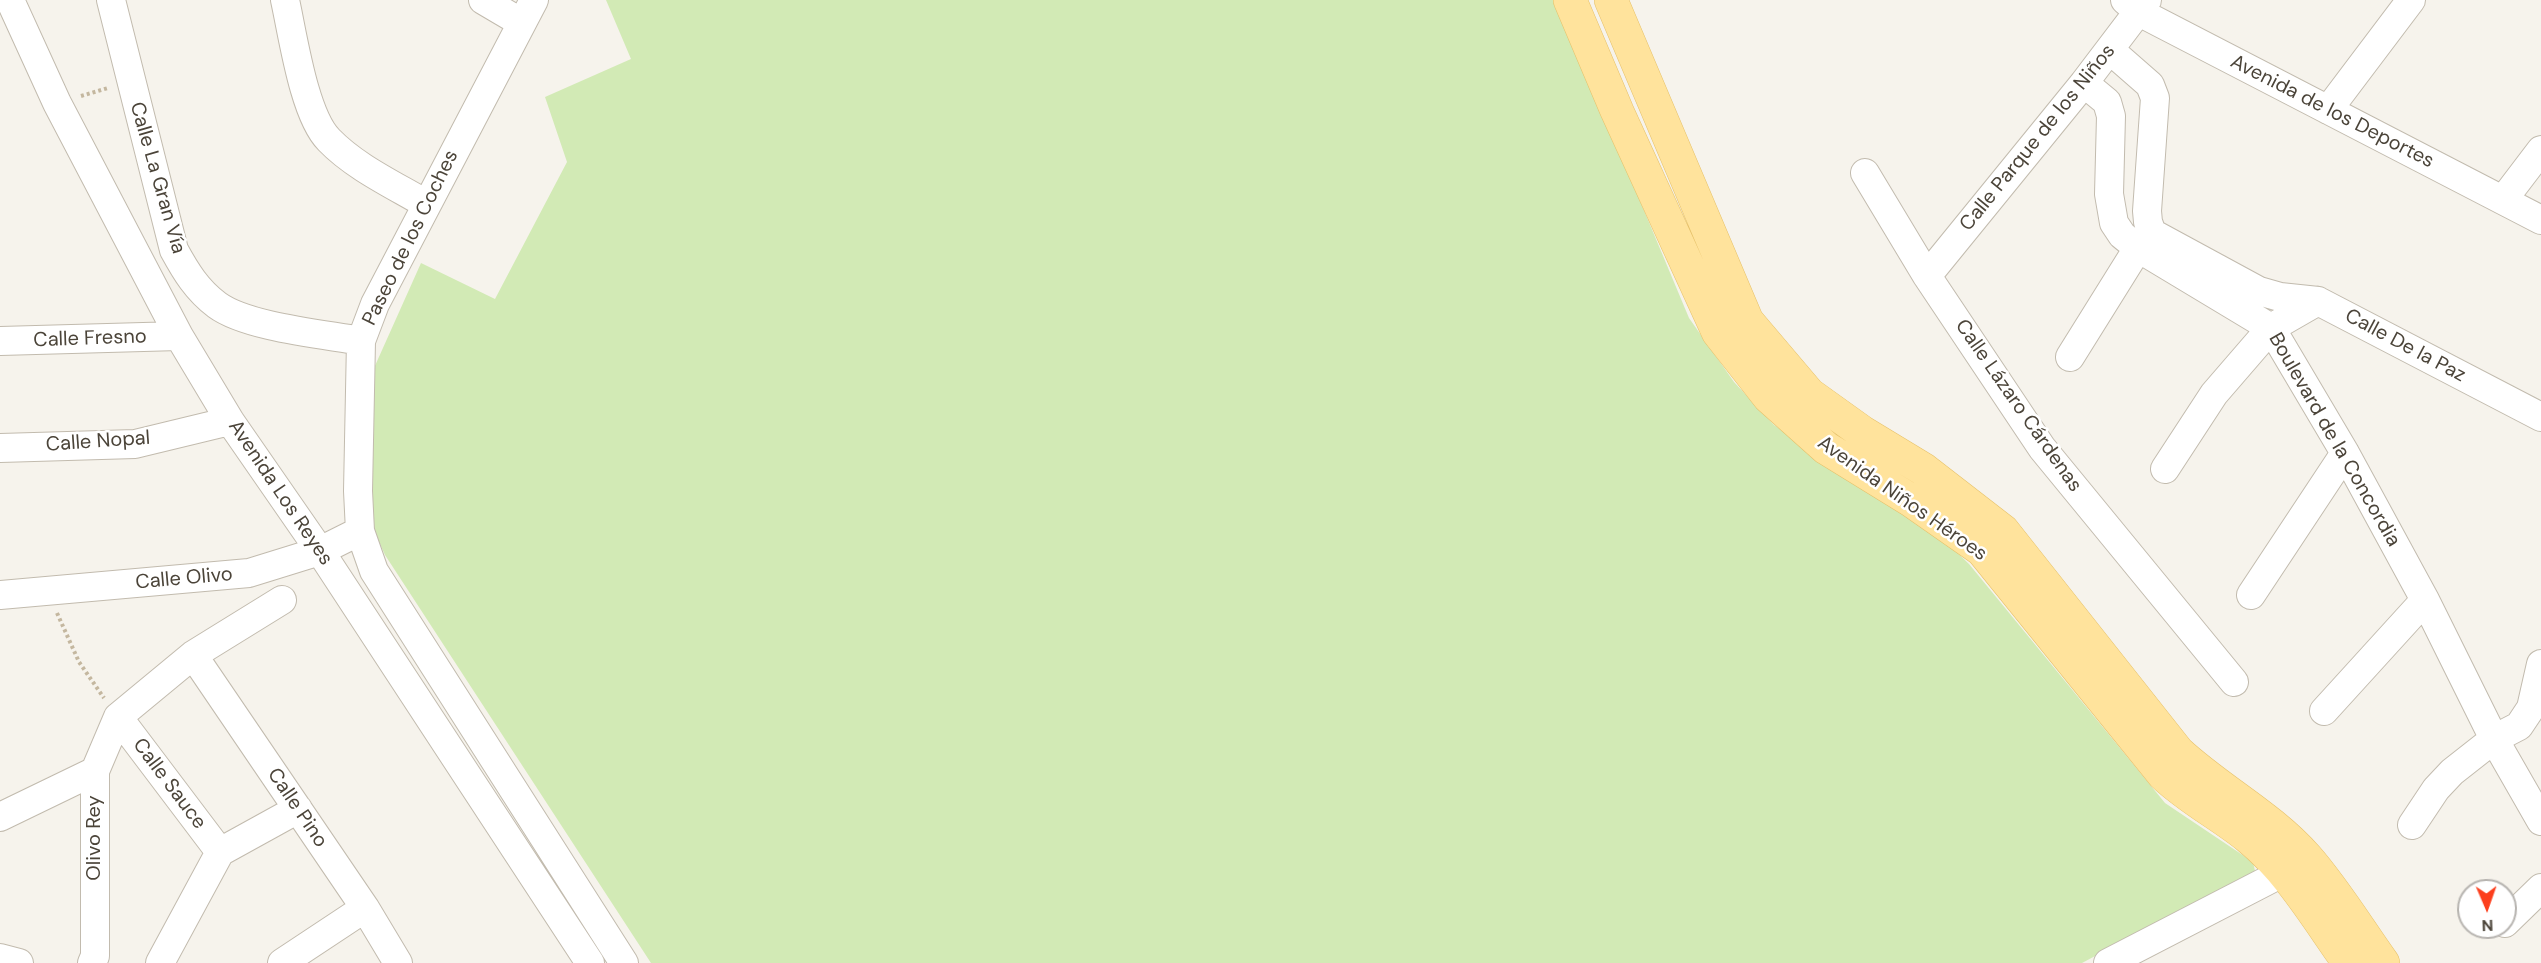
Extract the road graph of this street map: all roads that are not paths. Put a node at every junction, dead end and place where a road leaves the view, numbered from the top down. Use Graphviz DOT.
graph roads {
  1 [pos="111,0"];
  2 [pos="285,0"];
  3 [pos="483,0"];
  4 [pos="1570,0"];
  5 [pos="1611,0"];
  6 [pos="2411,0"];
  7 [pos="2137,4"];
  8 [pos="528,11"];
  9 [pos="11,20"];
  10 [pos="2110,50"];
  11 [pos="2085,83"];
  12 [pos="1652,96"];
  13 [pos="2328,110"];
  14 [pos="1617,111"];
  15 [pos="2541,150"];
  16 [pos="1865,173"];
  17 [pos="2503,200"];
  18 [pos="426,204"];
  19 [pos="2541,220"];
  20 [pos="2138,248"];
  21 [pos="1927,276"];
  22 [pos="2318,301"];
  23 [pos="2271,328"];
  24 [pos="179,336"];
  25 [pos="0,341"];
  26 [pos="360,341"];
  27 [pos="2070,357"];
  28 [pos="2541,417"];
  29 [pos="230,421"];
  30 [pos="0,448"];
  31 [pos="2345,453"];
  32 [pos="2166,469"];
  33 [pos="360,531"];
  34 [pos="320,551"];
  35 [pos="0,595"];
  36 [pos="2251,595"];
  37 [pos="282,600"];
  38 [pos="2425,600"];
  39 [pos="193,655"];
  40 [pos="2541,664"];
  41 [pos="2234,682"];
  42 [pos="2324,711"];
  43 [pos="118,717"];
  44 [pos="2494,739"];
  45 [pos="95,771"];
  46 [pos="298,809"];
  47 [pos="0,817"];
  48 [pos="2541,821"];
  49 [pos="2412,825"];
  50 [pos="220,852"];
  51 [pos="2284,872"];
  52 [pos="2541,888"];
  53 [pos="365,908"];
  54 [pos="2517,911"];
  55 [pos="0,958"];
  56 [pos="19,963"];
  57 [pos="92,963"];
  58 [pos="160,963"];
  59 [pos="282,963"];
  60 [pos="398,963"];
  61 [pos="590,963"];
  62 [pos="624,963"];
  63 [pos="2108,963"];
  64 [pos="2349,963"];
  65 [pos="2383,963"];
  1 -- 26 [label="street, Calle La Gran Vía"];
  2 -- 18 [label="street"];
  3 -- 8 [label="street"];
  4 -- 14 [label="main road, Avenida Niños Héroes"];
  5 -- 12 [label="main road, Avenida Niños Héroes"];
  6 -- 13 [label="street"];
  7 -- 10 [label="street, Calle Parque de los Niños"];
  7 -- 13 [label="street, Avenida de los Deportes"];
  8 -- 18 [label="street, Paseo de los Coches"];
  9 -- 24 [label="street, Avenida Los Reyes"];
  10 -- 11 [label="street, Calle Parque de los Niños"];
  10 -- 22 [label="street"];
  11 -- 20 [label="street, Boulevard de la Concordia"];
  11 -- 21 [label="street, Calle Parque de los Niños"];
  12 -- 14 [label="street"];
  12 -- 65 [label="main road, Avenida Niños Héroes"];
  13 -- 17 [label="street, Avenida de los Deportes"];
  14 -- 51 [label="main road, Avenida Niños Héroes"];
  15 -- 17 [label="street"];
  16 -- 21 [label="street, Calle Lázaro Cárdenas"];
  17 -- 19 [label="street, Avenida de los Deportes"];
  18 -- 26 [label="street, Paseo de los Coches"];
  20 -- 23 [label="street, Boulevard de la Concordia"];
  20 -- 27 [label="street"];
  21 -- 41 [label="street, Calle Lázaro Cárdenas"];
  22 -- 23 [label="street"];
  22 -- 28 [label="street, Calle De la Paz"];
  23 -- 31 [label="street, Boulevard de la Concordia"];
  23 -- 32 [label="street"];
  24 -- 25 [label="street, Calle Fresno"];
  24 -- 29 [label="street, Avenida Los Reyes"];
  26 -- 33 [label="street, Paseo de los Coches"];
  29 -- 30 [label="street, Calle Nopal"];
  29 -- 34 [label="street, Avenida Los Reyes"];
  31 -- 36 [label="street"];
  31 -- 38 [label="street, Boulevard de la Concordia"];
  33 -- 34 [label="street, Calle Olivo"];
  33 -- 62 [label="street"];
  34 -- 35 [label="street, Calle Olivo"];
  34 -- 61 [label="street, Avenida Los Reyes"];
  37 -- 39 [label="street"];
  38 -- 42 [label="street"];
  38 -- 44 [label="street, Boulevard de la Concordia"];
  39 -- 43 [label="street"];
  39 -- 46 [label="street, Calle Pino"];
  40 -- 44 [label="street"];
  43 -- 45 [label="street, Olivo Rey"];
  43 -- 50 [label="street, Calle Sauce"];
  44 -- 48 [label="street, Boulevard de la Concordia"];
  44 -- 49 [label="street"];
  45 -- 47 [label="street"];
  45 -- 57 [label="street, Olivo Rey"];
  46 -- 50 [label="street"];
  46 -- 53 [label="street, Calle Pino"];
  50 -- 58 [label="street"];
  51 -- 63 [label="street"];
  51 -- 64 [label="main road, Avenida Niños Héroes"];
  52 -- 54 [label="street"];
  53 -- 59 [label="street"];
  53 -- 60 [label="street, Calle Pino"];
  55 -- 56 [label="street"];
}
